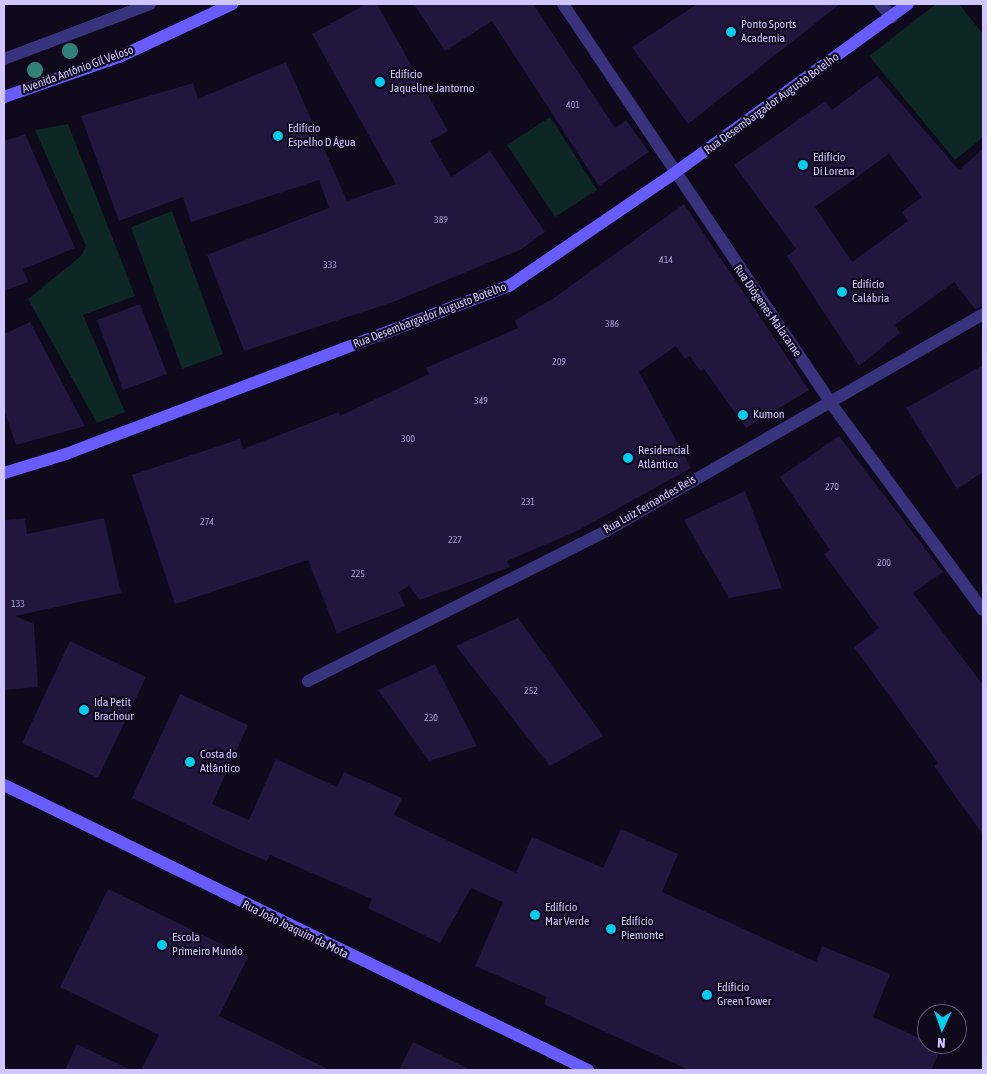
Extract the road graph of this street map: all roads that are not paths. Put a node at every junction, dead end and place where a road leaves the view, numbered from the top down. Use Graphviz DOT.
graph roads {
  1 [pos="150,4"];
  2 [pos="232,4"];
  3 [pos="563,4"];
  4 [pos="880,4"];
  5 [pos="908,4"];
  6 [pos="892,17"];
  7 [pos="4,59"];
  8 [pos="4,97"];
  9 [pos="673,174"];
  10 [pos="983,314"];
  11 [pos="830,402"];
  12 [pos="4,473"];
  13 [pos="983,610"];
  14 [pos="308,682"];
  15 [pos="4,785"];
  16 [pos="588,1070"];
  1 -- 7 [label="street"];
  2 -- 8 [label="street, Avenida Antônio Gil Veloso"];
  3 -- 9 [label="street, Rua Diógenes Malacarne"];
  4 -- 6 [label="street"];
  5 -- 6 [label="street, Rua Desembargador Augusto Botelho"];
  6 -- 9 [label="street, Rua Desembargador Augusto Botelho"];
  9 -- 11 [label="street, Rua Diógenes Malacarne"];
  9 -- 12 [label="street, Rua Desembargador Augusto Botelho"];
  10 -- 11 [label="street, Rua Luiz Fernandes Reis"];
  11 -- 13 [label="street, Rua Diógenes Malacarne"];
  11 -- 14 [label="street, Rua Luiz Fernandes Reis"];
  15 -- 16 [label="street, Rua João Joaquim da Mota"];
}
